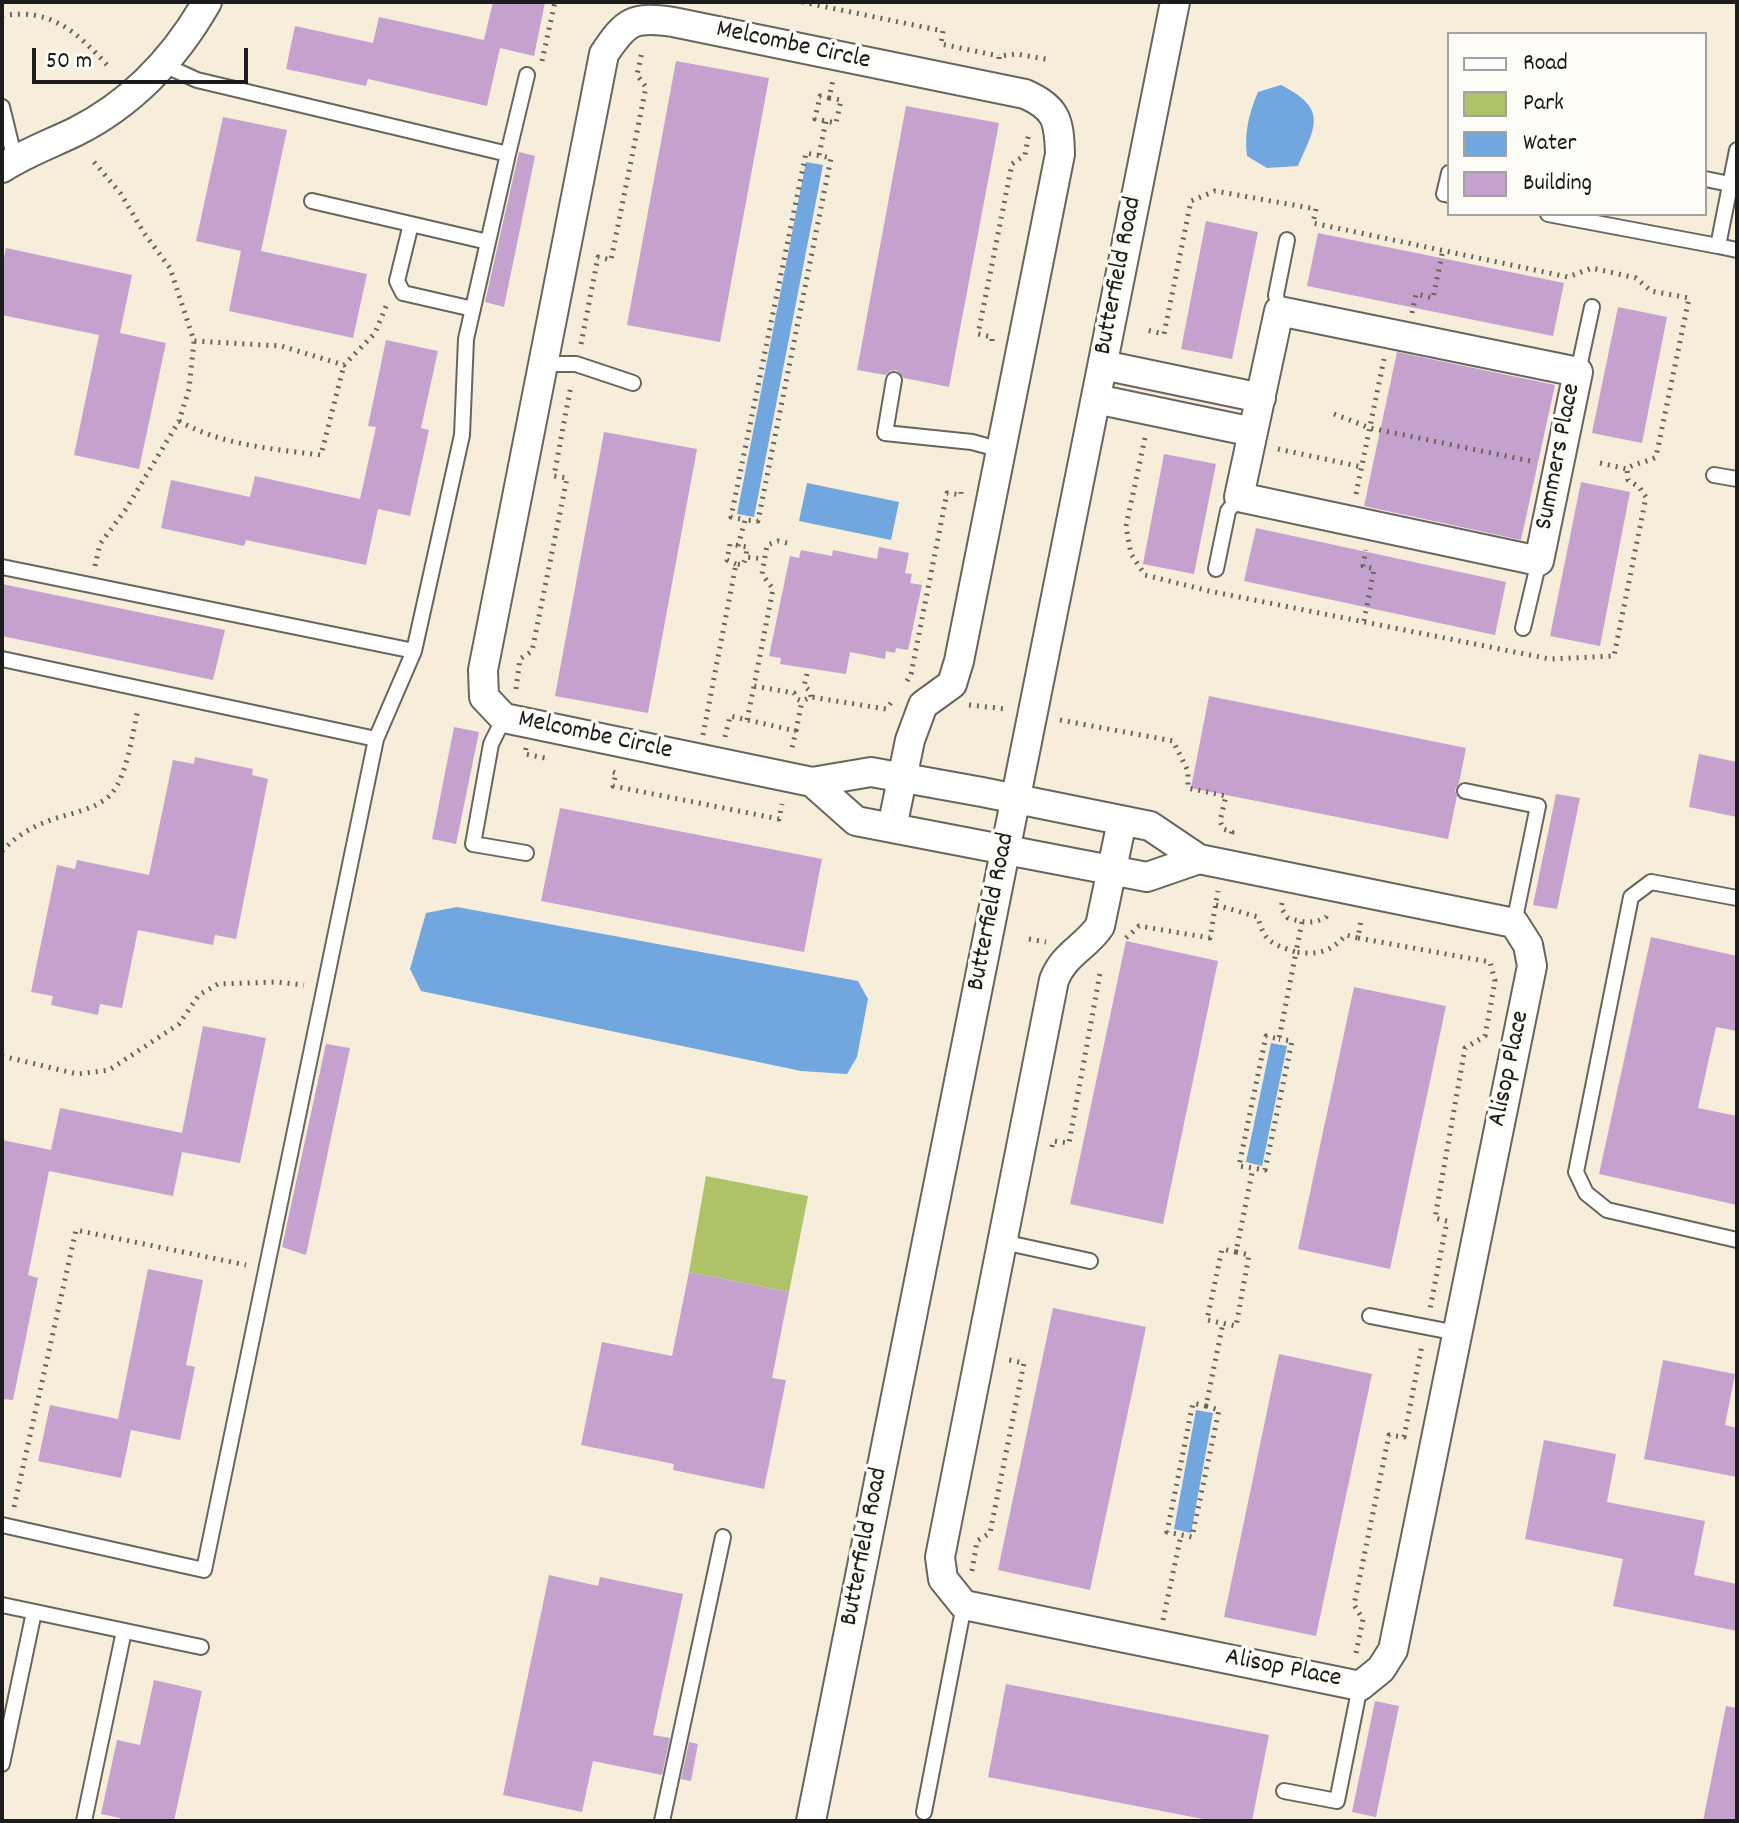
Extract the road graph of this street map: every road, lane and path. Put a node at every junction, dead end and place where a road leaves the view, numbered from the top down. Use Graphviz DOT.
graph roads {
  1 [pos="207,2"];
  2 [pos="555,2"];
  3 [pos="802,2"];
  4 [pos="1175,2"];
  5 [pos="2,16"];
  6 [pos="639,21"];
  7 [pos="999,56"];
  8 [pos="1051,60"];
  9 [pos="164,65"];
  10 [pos="108,66"];
  11 [pos="997,71"];
  12 [pos="527,75"];
  13 [pos="834,75"];
  14 [pos="829,98"];
  15 [pos="2,107"];
  16 [pos="826,121"];
  17 [pos="1029,130"];
  18 [pos="1737,150"];
  19 [pos="508,154"];
  20 [pos="819,156"];
  21 [pos="94,162"];
  22 [pos="6,163"];
  23 [pos="1707,179"];
  24 [pos="1730,184"];
  25 [pos="312,201"];
  26 [pos="1559,216"];
  27 [pos="411,224"];
  28 [pos="1287,240"];
  29 [pos="488,242"];
  30 [pos="1718,246"];
  31 [pos="1443,249"];
  32 [pos="1737,250"];
  33 [pos="397,281"];
  34 [pos="1592,307"];
  35 [pos="473,309"];
  36 [pos="1279,311"];
  37 [pos="1411,320"];
  38 [pos="1146,330"];
  39 [pos="194,341"];
  40 [pos="580,350"];
  41 [pos="1386,350"];
  42 [pos="989,352"];
  43 [pos="543,364"];
  44 [pos="344,365"];
  45 [pos="1103,365"];
  46 [pos="1578,372"];
  47 [pos="572,380"];
  48 [pos="894,380"];
  49 [pos="633,383"];
  50 [pos="1261,398"];
  51 [pos="1096,399"];
  52 [pos="1334,414"];
  53 [pos="179,421"];
  54 [pos="1370,428"];
  55 [pos="1136,432"];
  56 [pos="1261,440"];
  57 [pos="1001,450"];
  58 [pos="1539,463"];
  59 [pos="1600,463"];
  60 [pos="1362,467"];
  61 [pos="1627,469"];
  62 [pos="1714,475"];
  63 [pos="1737,479"];
  64 [pos="963,483"];
  65 [pos="1239,497"];
  66 [pos="1355,503"];
  67 [pos="745,520"];
  68 [pos="1367,541"];
  69 [pos="787,543"];
  70 [pos="738,546"];
  71 [pos="746,557"];
  72 [pos="764,559"];
  73 [pos="1539,561"];
  74 [pos="736,564"];
  75 [pos="2,567"];
  76 [pos="1216,569"];
  77 [pos="92,585"];
  78 [pos="1364,621"];
  79 [pos="1523,628"];
  80 [pos="414,651"];
  81 [pos="2,659"];
  82 [pos="807,674"];
  83 [pos="754,686"];
  84 [pos="804,686"];
  85 [pos="142,689"];
  86 [pos="794,693"];
  87 [pos="811,697"];
  88 [pos="802,701"];
  89 [pos="509,707"];
  90 [pos="960,707"];
  91 [pos="1009,710"];
  92 [pos="1055,719"];
  93 [pos="747,720"];
  94 [pos="796,731"];
  95 [pos="528,738"];
  96 [pos="376,739"];
  97 [pos="713,741"];
  98 [pos="724,743"];
  99 [pos="556,761"];
  100 [pos="789,762"];
  101 [pos="601,770"];
  102 [pos="903,777"];
  103 [pos="812,782"];
  104 [pos="784,791"];
  105 [pos="1465,791"];
  106 [pos="1015,799"];
  107 [pos="1122,821"];
  108 [pos="892,828"];
  109 [pos="1227,847"];
  110 [pos="1006,850"];
  111 [pos="2,851"];
  112 [pos="526,853"];
  113 [pos="1199,859"];
  114 [pos="1113,872"];
  115 [pos="1219,883"];
  116 [pos="1283,895"];
  117 [pos="1737,898"];
  118 [pos="1330,904"];
  119 [pos="1216,905"];
  120 [pos="1362,912"];
  121 [pos="1302,922"];
  122 [pos="1514,923"];
  123 [pos="1358,938"];
  124 [pos="1116,947"];
  125 [pos="1296,952"];
  126 [pos="1107,960"];
  127 [pos="1093,967"];
  128 [pos="1100,973"];
  129 [pos="325,986"];
  130 [pos="1279,1039"];
  131 [pos="2,1056"];
  132 [pos="1050,1156"];
  133 [pos="1253,1168"];
  134 [pos="1737,1240"];
  135 [pos="1003,1242"];
  136 [pos="1236,1252"];
  137 [pos="1090,1261"];
  138 [pos="267,1269"];
  139 [pos="1429,1310"];
  140 [pos="1370,1316"];
  141 [pos="1223,1323"];
  142 [pos="1457,1333"];
  143 [pos="1423,1340"];
  144 [pos="1012,1345"];
  145 [pos="1206,1406"];
  146 [pos="6,1526"];
  147 [pos="1181,1535"];
  148 [pos="723,1537"];
  149 [pos="967,1592"];
  150 [pos="2,1605"];
  151 [pos="34,1612"];
  152 [pos="1162,1625"];
  153 [pos="124,1631"];
  154 [pos="201,1647"];
  155 [pos="1357,1674"];
  156 [pos="2,1764"];
  157 [pos="1284,1791"];
  158 [pos="924,1812"];
  159 [pos="84,1821"];
  160 [pos="662,1821"];
  161 [pos="811,1821"];
  1 -- 9 [label="street"];
  2 -- 12 [label="path"];
  3 -- 7 [label="path"];
  4 -- 45 [label="street, Butterfield Road"];
  5 -- 10 [label="path"];
  6 -- 40 [label="path"];
  6 -- 43 [label="street, Melcombe Circle"];
  6 -- 57 [label="street, Melcombe Circle"];
  7 -- 8 [label="path"];
  7 -- 11 [label="path"];
  9 -- 19 [label="lane"];
  9 -- 22 [label="street"];
  12 -- 19 [label="lane"];
  13 -- 14 [label="path"];
  14 -- 16 [label="path"];
  14 -- 16 [label="path"];
  15 -- 22 [label="lane"];
  16 -- 20 [label="path"];
  17 -- 42 [label="path"];
  18 -- 24 [label="lane"];
  19 -- 29 [label="lane"];
  20 -- 67 [label="path"];
  20 -- 67 [label="path"];
  21 -- 39 [label="path"];
  23 -- 24 [label="lane"];
  24 -- 30 [label="lane"];
  25 -- 27 [label="lane"];
  26 -- 30 [label="lane"];
  27 -- 29 [label="lane"];
  27 -- 33 [label="lane"];
  28 -- 36 [label="lane"];
  29 -- 35 [label="lane"];
  30 -- 32 [label="lane"];
  31 -- 37 [label="path"];
  31 -- 38 [label="path"];
  31 -- 61 [label="path"];
  33 -- 35 [label="lane"];
  33 -- 44 [label="path"];
  34 -- 46 [label="lane"];
  35 -- 80 [label="lane"];
  36 -- 46 [label="street, Summers Place"];
  36 -- 50 [label="street"];
  39 -- 44 [label="path"];
  39 -- 53 [label="path"];
  41 -- 54 [label="path"];
  43 -- 49 [label="lane"];
  43 -- 89 [label="street, Melcombe Circle"];
  44 -- 53 [label="path"];
  45 -- 50 [label="street"];
  45 -- 51 [label="street, Butterfield Road"];
  46 -- 73 [label="street, Summers Place"];
  47 -- 89 [label="path"];
  48 -- 57 [label="lane"];
  50 -- 56 [label="street"];
  51 -- 56 [label="street"];
  51 -- 106 [label="street, Butterfield Road"];
  52 -- 54 [label="path"];
  53 -- 77 [label="path"];
  54 -- 58 [label="path"];
  54 -- 60 [label="path"];
  55 -- 78 [label="path"];
  56 -- 60 [label="path"];
  56 -- 65 [label="street"];
  57 -- 102 [label="street, Melcombe Circle"];
  59 -- 61 [label="path"];
  60 -- 66 [label="path"];
  61 -- 78 [label="path"];
  62 -- 63 [label="lane"];
  64 -- 87 [label="path"];
  65 -- 73 [label="street, Summers Place"];
  65 -- 76 [label="lane"];
  67 -- 70 [label="path"];
  68 -- 78 [label="path"];
  69 -- 72 [label="path"];
  70 -- 71 [label="path"];
  70 -- 74 [label="path"];
  71 -- 72 [label="path"];
  71 -- 74 [label="path"];
  72 -- 83 [label="path"];
  73 -- 79 [label="lane"];
  74 -- 97 [label="path"];
  75 -- 77 [label="lane"];
  77 -- 80 [label="lane"];
  80 -- 96 [label="lane"];
  81 -- 85 [label="lane"];
  82 -- 84 [label="path"];
  83 -- 86 [label="path"];
  83 -- 93 [label="path"];
  84 -- 86 [label="path"];
  84 -- 87 [label="path"];
  85 -- 96 [label="lane"];
  85 -- 111 [label="path"];
  86 -- 88 [label="path"];
  87 -- 88 [label="path"];
  88 -- 94 [label="path"];
  89 -- 103 [label="street, Melcombe Circle"];
  89 -- 112 [label="lane"];
  90 -- 91 [label="path"];
  92 -- 109 [label="path"];
  93 -- 94 [label="path"];
  93 -- 98 [label="path"];
  94 -- 100 [label="path"];
  95 -- 99 [label="path"];
  96 -- 129 [label="lane"];
  101 -- 104 [label="path"];
  102 -- 103 [label="street, Melcombe Circle"];
  102 -- 106 [label="street, Melcombe Circle"];
  102 -- 108 [label="street, Melcombe Circle"];
  103 -- 108 [label="street, Melcombe Circle"];
  105 -- 122 [label="lane"];
  106 -- 107 [label="street"];
  106 -- 110 [label="street, Butterfield Road"];
  107 -- 113 [label="street"];
  107 -- 114 [label="street"];
  108 -- 110 [label="street, Melcombe Circle"];
  110 -- 114 [label="street"];
  110 -- 161 [label="street, Butterfield Road"];
  113 -- 114 [label="street"];
  113 -- 122 [label="street"];
  114 -- 135 [label="street"];
  115 -- 119 [label="path"];
  116 -- 121 [label="path"];
  117 -- 134 [label="lane"];
  118 -- 121 [label="path"];
  119 -- 124 [label="path"];
  119 -- 125 [label="path"];
  120 -- 123 [label="path"];
  121 -- 125 [label="path"];
  122 -- 142 [label="street, Alisop Place"];
  123 -- 125 [label="path"];
  123 -- 139 [label="path"];
  125 -- 130 [label="path"];
  126 -- 128 [label="path"];
  127 -- 128 [label="path"];
  128 -- 132 [label="path"];
  129 -- 131 [label="path"];
  129 -- 138 [label="lane"];
  130 -- 133 [label="path"];
  130 -- 133 [label="path"];
  133 -- 136 [label="path"];
  135 -- 137 [label="lane"];
  135 -- 149 [label="street"];
  136 -- 141 [label="path"];
  136 -- 141 [label="path"];
  138 -- 146 [label="path"];
  138 -- 146 [label="lane"];
  140 -- 142 [label="lane"];
  141 -- 145 [label="path"];
  142 -- 155 [label="street, Alisop Place"];
  143 -- 155 [label="path"];
  144 -- 149 [label="path"];
  145 -- 147 [label="path"];
  145 -- 147 [label="path"];
  147 -- 152 [label="path"];
  148 -- 160 [label="lane"];
  149 -- 155 [label="street, Alisop Place"];
  149 -- 158 [label="lane"];
  150 -- 151 [label="lane"];
  151 -- 153 [label="lane"];
  151 -- 156 [label="lane"];
  153 -- 154 [label="lane"];
  153 -- 159 [label="lane"];
  155 -- 157 [label="lane"];
}
